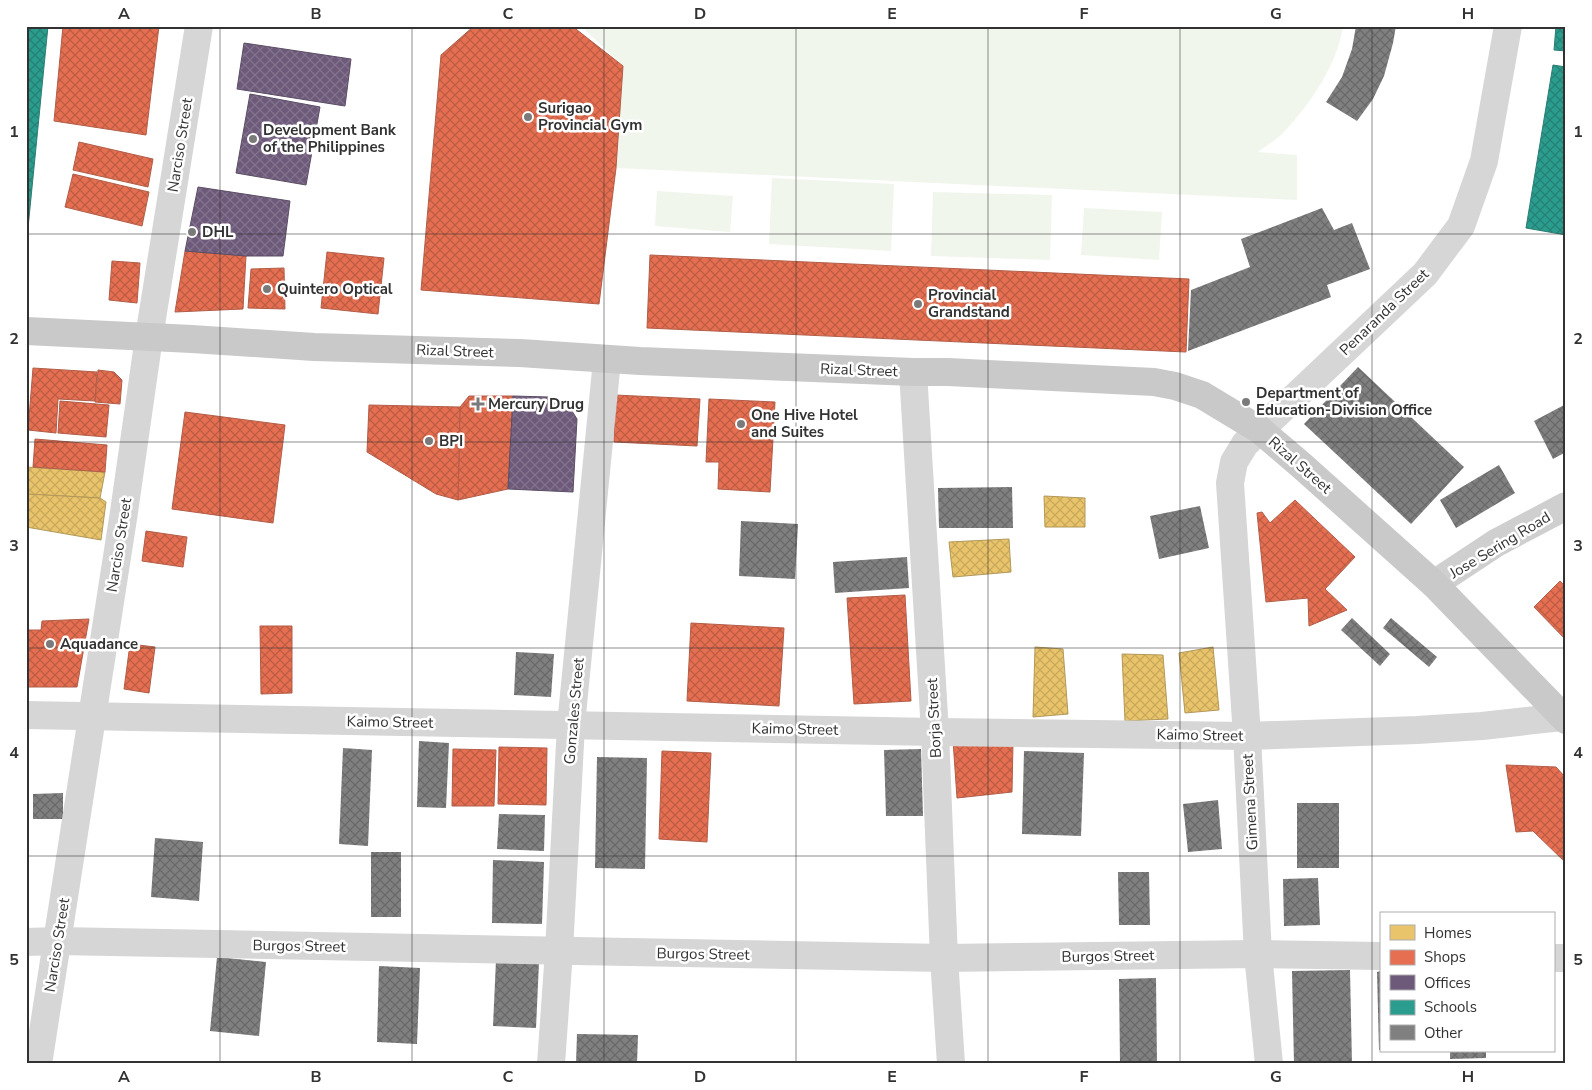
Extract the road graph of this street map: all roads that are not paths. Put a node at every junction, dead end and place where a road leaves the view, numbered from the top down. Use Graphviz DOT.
graph roads {
  1 [pos="199,26"];
  2 [pos="1508,26"];
  3 [pos="26,331"];
  4 [pos="149,337"];
  5 [pos="607,360"];
  6 [pos="912,372"];
  7 [pos="1260,430"];
  8 [pos="1566,506"];
  9 [pos="1434,584"];
  10 [pos="26,715"];
  11 [pos="92,716"];
  12 [pos="1564,718"];
  13 [pos="571,725"];
  14 [pos="935,732"];
  15 [pos="1247,736"];
  16 [pos="58,941"];
  17 [pos="26,942"];
  18 [pos="559,951"];
  19 [pos="1258,954"];
  20 [pos="1380,956"];
  21 [pos="944,958"];
  22 [pos="38,1064"];
  23 [pos="551,1064"];
  24 [pos="952,1064"];
  25 [pos="1269,1064"];
  1 -- 4 [label="street, Narciso Street"];
  2 -- 7 [label="street, Penaranda Street"];
  3 -- 4 [label="main road, Rizal Street"];
  4 -- 5 [label="main road, Rizal Street"];
  4 -- 11 [label="street, Narciso Street"];
  5 -- 6 [label="main road, Rizal Street"];
  5 -- 13 [label="street, Gonzales Street"];
  6 -- 7 [label="main road, Rizal Street"];
  6 -- 14 [label="street, Borja Street"];
  7 -- 9 [label="main road, Rizal Street"];
  7 -- 15 [label="street, Gimena Street"];
  8 -- 9 [label="main road, Jose Sering Road"];
  9 -- 12 [label="main road, Rizal Street"];
  10 -- 11 [label="street, Kaimo Street"];
  11 -- 13 [label="street, Kaimo Street"];
  11 -- 16 [label="street, Narciso Street"];
  12 -- 15 [label="street, Kaimo Street"];
  13 -- 14 [label="street, Kaimo Street"];
  13 -- 18 [label="street, Gonzales Street"];
  14 -- 15 [label="street, Kaimo Street"];
  14 -- 21 [label="street, Borja Street"];
  15 -- 19 [label="street, Gimena Street"];
  16 -- 17 [label="street, Burgos Street"];
  16 -- 18 [label="street, Burgos Street"];
  16 -- 22 [label="street, Narciso Street"];
  18 -- 21 [label="street, Burgos Street"];
  18 -- 23 [label="street, Gonzales Street"];
  19 -- 20 [label="street, Burgos Street"];
  19 -- 21 [label="street, Burgos Street"];
  19 -- 25 [label="street, Gimena Street"];
  21 -- 24 [label="street, Borja Street"];
}
